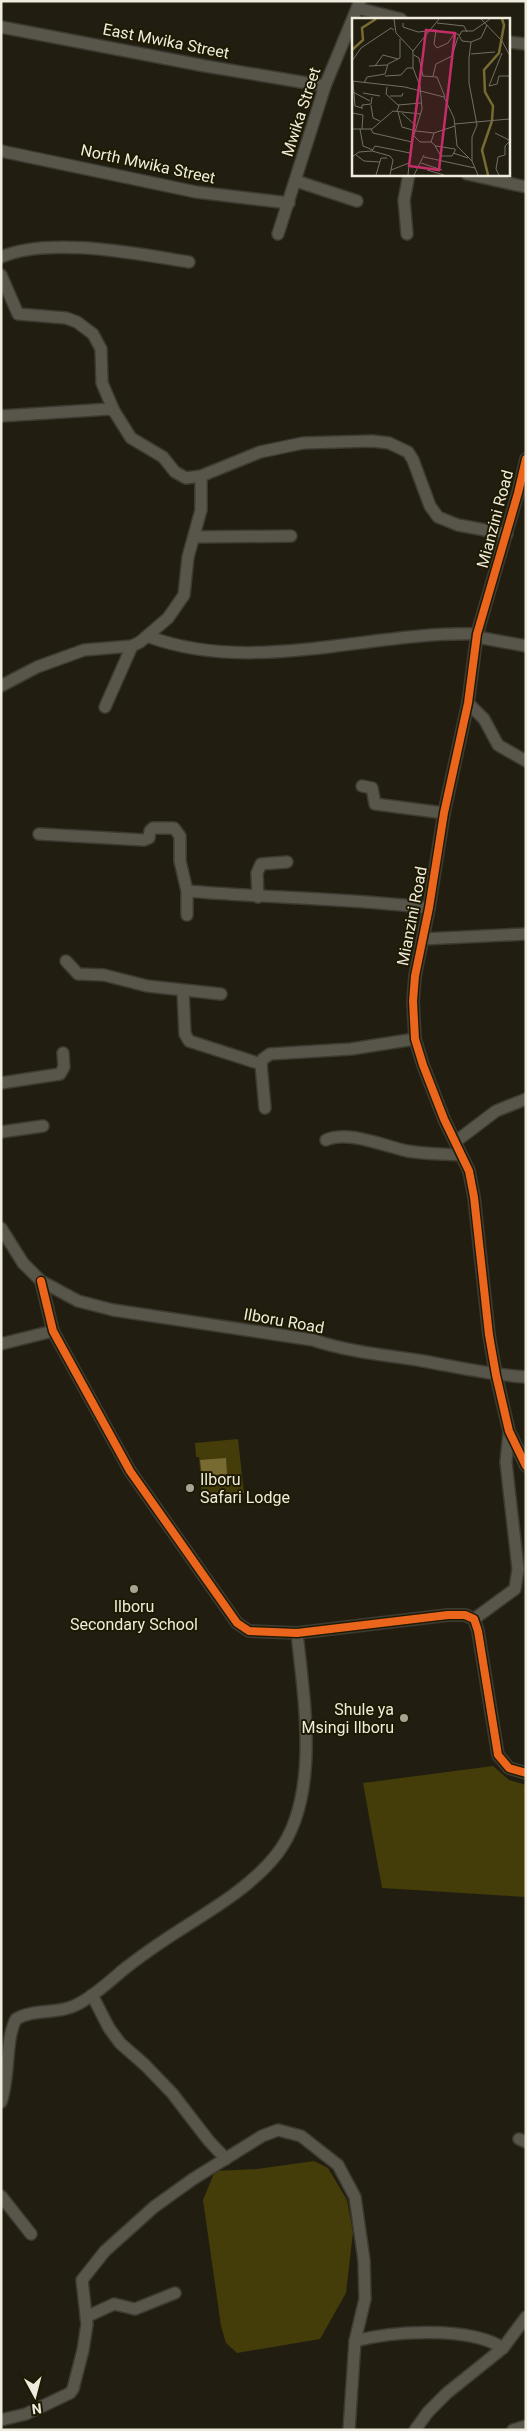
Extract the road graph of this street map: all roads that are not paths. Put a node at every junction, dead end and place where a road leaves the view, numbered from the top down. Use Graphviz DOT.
graph roads {
  1 [pos="358,5"];
  2 [pos="353,18"];
  3 [pos="397,18"];
  4 [pos="352,20"];
  5 [pos="1,27"];
  6 [pos="510,42"];
  7 [pos="526,44"];
  8 [pos="325,86"];
  9 [pos="1,151"];
  10 [pos="409,175"];
  11 [pos="472,175"];
  12 [pos="296,181"];
  13 [pos="526,187"];
  14 [pos="357,201"];
  15 [pos="289,203"];
  16 [pos="278,234"];
  17 [pos="407,234"];
  18 [pos="1,257"];
  19 [pos="189,262"];
  20 [pos="1,275"];
  21 [pos="114,411"];
  22 [pos="1,416"];
  23 [pos="526,459"];
  24 [pos="200,476"];
  25 [pos="507,534"];
  26 [pos="291,536"];
  27 [pos="194,537"];
  28 [pos="147,636"];
  29 [pos="477,636"];
  30 [pos="132,646"];
  31 [pos="526,646"];
  32 [pos="1,686"];
  33 [pos="468,703"];
  34 [pos="105,707"];
  35 [pos="526,761"];
  36 [pos="362,786"];
  37 [pos="444,813"];
  38 [pos="39,834"];
  39 [pos="288,862"];
  40 [pos="187,891"];
  41 [pos="258,897"];
  42 [pos="429,908"];
  43 [pos="187,915"];
  44 [pos="526,934"];
  45 [pos="423,939"];
  46 [pos="66,960"];
  47 [pos="183,991"];
  48 [pos="221,994"];
  49 [pos="415,1039"];
  50 [pos="62,1053"];
  51 [pos="261,1064"];
  52 [pos="1,1083"];
  53 [pos="526,1099"];
  54 [pos="265,1108"];
  55 [pos="43,1126"];
  56 [pos="1,1132"];
  57 [pos="326,1140"];
  58 [pos="455,1142"];
  59 [pos="461,1155"];
  60 [pos="1,1228"];
  61 [pos="40,1281"];
  62 [pos="53,1331"];
  63 [pos="1,1344"];
  64 [pos="496,1375"];
  65 [pos="526,1377"];
  66 [pos="509,1432"];
  67 [pos="526,1466"];
  68 [pos="474,1618"];
  69 [pos="297,1633"];
  70 [pos="526,1774"];
  71 [pos="92,1995"];
  72 [pos="1,2102"];
  73 [pos="226,2159"];
  74 [pos="1,2196"];
  75 [pos="30,2234"];
  76 [pos="175,2293"];
  77 [pos="86,2317"];
  78 [pos="526,2317"];
  79 [pos="355,2341"];
  80 [pos="504,2348"];
  81 [pos="1,2420"];
  82 [pos="526,2426"];
  83 [pos="349,2430"];
  84 [pos="415,2430"];
  85 [pos="513,2430"];
  1 -- 2 [label="street, Mwika Street"];
  1 -- 3 [label="street"];
  4 -- 8 [label="street, Mwika Street"];
  5 -- 8 [label="street, East Mwika Street"];
  6 -- 7 [label="street"];
  8 -- 12 [label="street, Mwika Street"];
  9 -- 15 [label="street, North Mwika Street"];
  10 -- 17 [label="street"];
  11 -- 13 [label="street"];
  12 -- 14 [label="street"];
  12 -- 15 [label="street, Mwika Street"];
  15 -- 16 [label="street, Mwika Street"];
  18 -- 19 [label="street"];
  20 -- 21 [label="street"];
  21 -- 22 [label="street"];
  21 -- 24 [label="street"];
  23 -- 25 [label="street, Mianzini Road"];
  24 -- 25 [label="street"];
  24 -- 27 [label="street"];
  25 -- 29 [label="street, Mianzini Road"];
  26 -- 27 [label="street"];
  27 -- 28 [label="street"];
  28 -- 29 [label="street"];
  28 -- 30 [label="street"];
  29 -- 31 [label="street"];
  29 -- 33 [label="street, Mianzini Road"];
  30 -- 32 [label="street"];
  30 -- 34 [label="street"];
  33 -- 35 [label="street"];
  33 -- 37 [label="street, Mianzini Road"];
  36 -- 37 [label="street"];
  37 -- 42 [label="street, Mianzini Road"];
  38 -- 40 [label="street"];
  39 -- 41 [label="street"];
  40 -- 41 [label="street"];
  40 -- 43 [label="street"];
  41 -- 42 [label="street"];
  42 -- 45 [label="street, Mianzini Road"];
  44 -- 45 [label="street"];
  45 -- 49 [label="street, Mianzini Road"];
  46 -- 47 [label="street"];
  47 -- 48 [label="street"];
  47 -- 51 [label="street"];
  49 -- 51 [label="street"];
  49 -- 58 [label="street, Mianzini Road"];
  50 -- 52 [label="street"];
  51 -- 54 [label="street"];
  53 -- 58 [label="street"];
  55 -- 56 [label="street"];
  57 -- 59 [label="street"];
  58 -- 59 [label="street, Mianzini Road"];
  59 -- 64 [label="street, Mianzini Road"];
  60 -- 61 [label="street, Ilboru Road"];
  61 -- 62 [label="street"];
  61 -- 64 [label="street, Ilboru Road"];
  62 -- 63 [label="street"];
  62 -- 69 [label="street"];
  64 -- 65 [label="street, Ilboru Road"];
  64 -- 66 [label="street"];
  66 -- 67 [label="street"];
  66 -- 68 [label="street"];
  68 -- 69 [label="street"];
  68 -- 70 [label="street"];
  69 -- 71 [label="street"];
  71 -- 72 [label="street"];
  71 -- 73 [label="street"];
  73 -- 77 [label="street"];
  73 -- 79 [label="street"];
  74 -- 75 [label="street"];
  76 -- 77 [label="street"];
  77 -- 81 [label="street"];
  78 -- 80 [label="street"];
  79 -- 80 [label="street"];
  79 -- 83 [label="street"];
  80 -- 84 [label="street"];
  82 -- 85 [label="street"];
}
